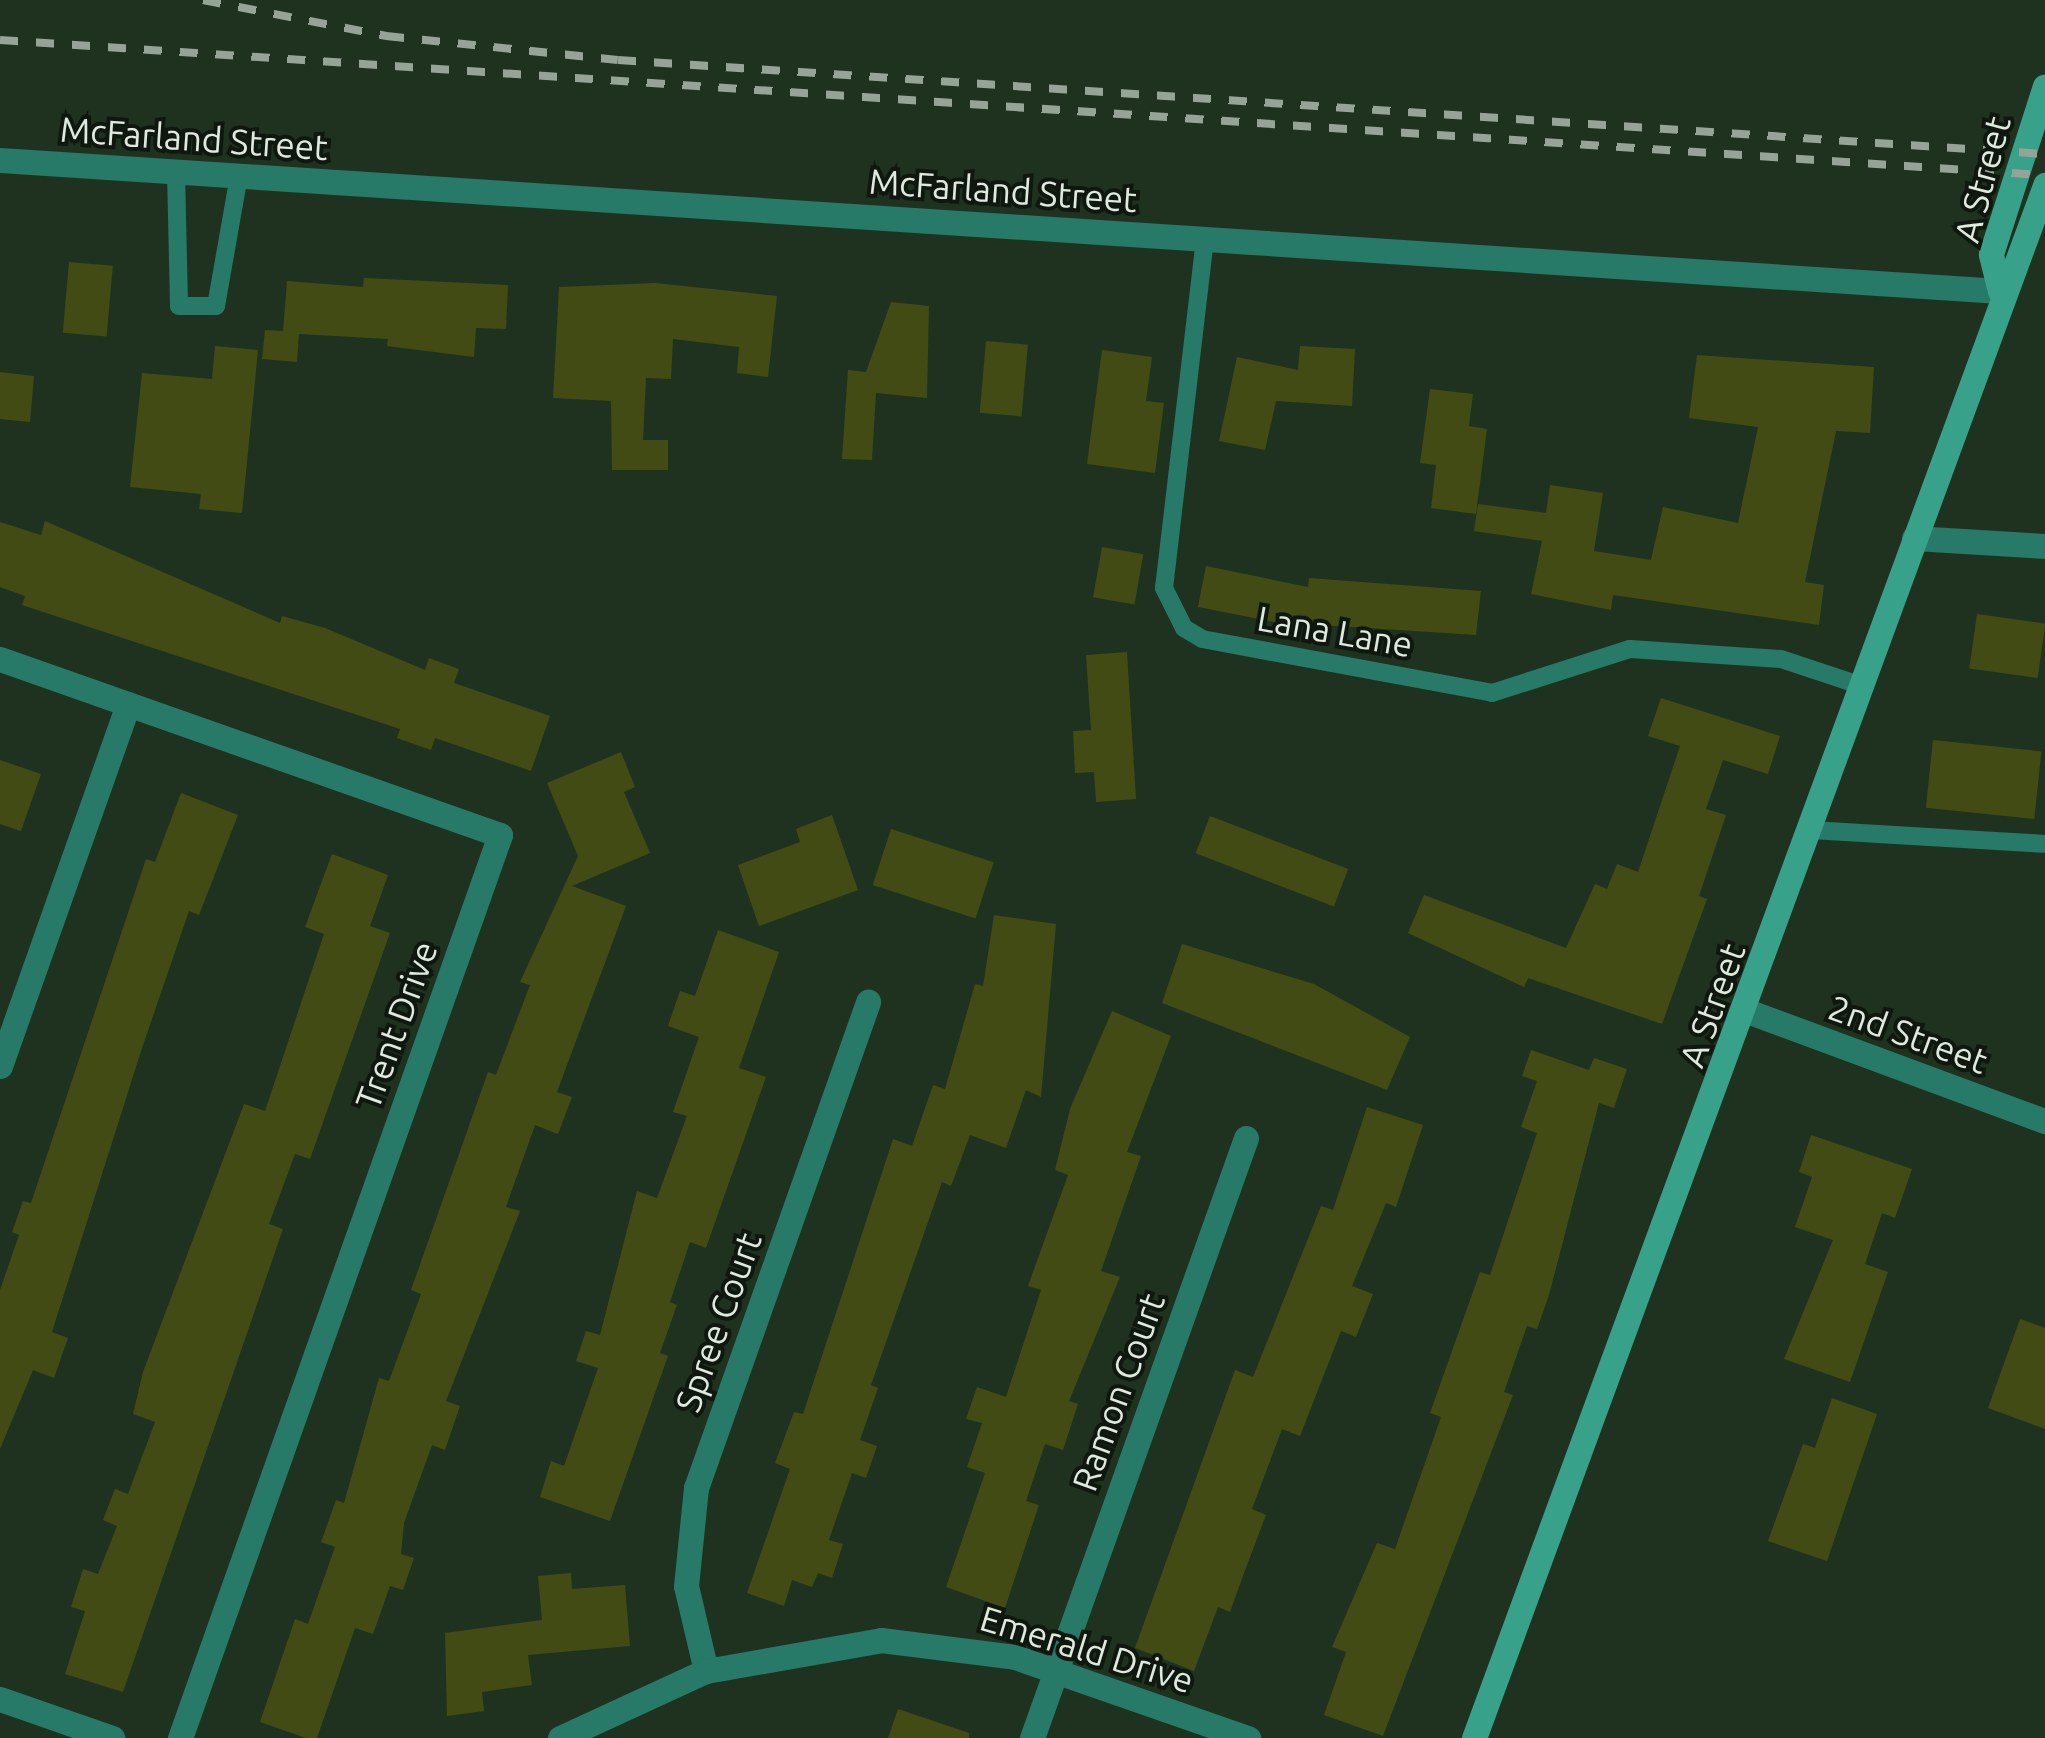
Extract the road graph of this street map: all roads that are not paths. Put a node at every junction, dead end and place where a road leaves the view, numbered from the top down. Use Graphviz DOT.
graph roads {
  1 [pos="2045,86"];
  2 [pos="0,160"];
  3 [pos="176,172"];
  4 [pos="239,176"];
  5 [pos="2045,185"];
  6 [pos="1205,239"];
  7 [pos="2000,290"];
  8 [pos="1914,538"];
  9 [pos="2045,546"];
  10 [pos="0,659"];
  11 [pos="1862,686"];
  12 [pos="128,704"];
  13 [pos="1811,830"];
  14 [pos="2045,844"];
  15 [pos="868,1002"];
  16 [pos="1747,1012"];
  17 [pos="0,1066"];
  18 [pos="2045,1121"];
  19 [pos="1246,1138"];
  20 [pos="1057,1670"];
  21 [pos="706,1671"];
  22 [pos="0,1699"];
  23 [pos="112,1738"];
  24 [pos="180,1738"];
  25 [pos="560,1738"];
  26 [pos="1032,1738"];
  27 [pos="1248,1738"];
  28 [pos="1474,1738"];
  1 -- 7 [label="street, A Street"];
  2 -- 3 [label="street, McFarland Street"];
  3 -- 4 [label="street, McFarland Street"];
  3 -- 4 [label="lane"];
  4 -- 6 [label="street, McFarland Street"];
  5 -- 7 [label="street, A Street"];
  6 -- 7 [label="street, McFarland Street"];
  6 -- 11 [label="lane, Lana Lane"];
  7 -- 8 [label="street, A Street"];
  8 -- 9 [label="street"];
  8 -- 11 [label="street, A Street"];
  10 -- 12 [label="street, Trent Drive"];
  11 -- 13 [label="street, A Street"];
  12 -- 17 [label="street"];
  12 -- 24 [label="street, Trent Drive"];
  13 -- 14 [label="lane"];
  13 -- 16 [label="street, A Street"];
  15 -- 21 [label="street, Spree Court"];
  16 -- 18 [label="street, 2nd Street"];
  16 -- 28 [label="street, A Street"];
  19 -- 20 [label="street, Ramon Court"];
  20 -- 21 [label="street, Emerald Drive"];
  20 -- 26 [label="street, Ramon Court"];
  20 -- 27 [label="street, Emerald Drive"];
  21 -- 25 [label="street, Emerald Drive"];
  22 -- 23 [label="street"];
}
